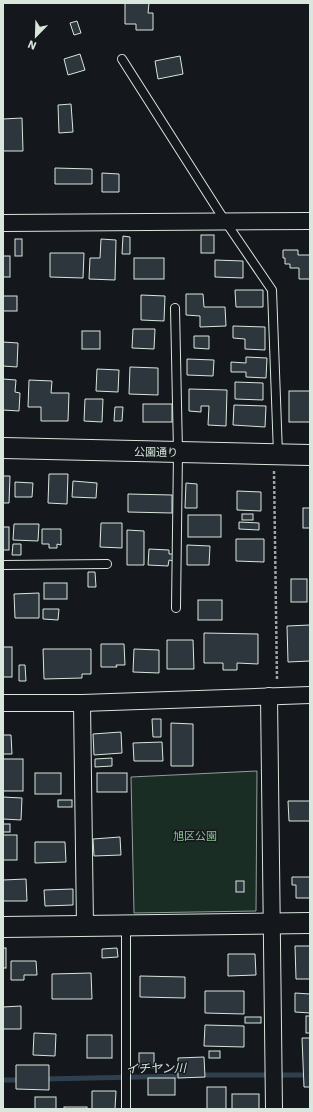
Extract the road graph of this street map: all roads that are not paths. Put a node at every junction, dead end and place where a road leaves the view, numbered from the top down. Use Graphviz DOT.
graph roads {
  1 [pos="122,59"];
  2 [pos="225,221"];
  3 [pos="310,221"];
  4 [pos="3,223"];
  5 [pos="175,308"];
  6 [pos="3,448"];
  7 [pos="178,452"];
  8 [pos="310,455"];
  9 [pos="276,463"];
  10 [pos="106,564"];
  11 [pos="3,565"];
  12 [pos="176,608"];
  13 [pos="310,695"];
  14 [pos="273,696"];
  15 [pos="82,702"];
  16 [pos="3,703"];
  17 [pos="310,923"];
  18 [pos="272,924"];
  19 [pos="126,925"];
  20 [pos="85,926"];
  21 [pos="3,927"];
  22 [pos="126,1109"];
  23 [pos="274,1109"];
  1 -- 2 [label="lane"];
  2 -- 3 [label="street"];
  2 -- 4 [label="street"];
  2 -- 9 [label="lane"];
  5 -- 7 [label="lane"];
  6 -- 7 [label="street, 公園通り"];
  7 -- 9 [label="street, 公園通り"];
  7 -- 12 [label="lane"];
  8 -- 9 [label="street, 公園通り"];
  10 -- 11 [label="lane"];
  13 -- 14 [label="street"];
  14 -- 15 [label="street"];
  14 -- 18 [label="street"];
  15 -- 16 [label="street"];
  15 -- 20 [label="street"];
  17 -- 18 [label="street"];
  18 -- 19 [label="street"];
  18 -- 23 [label="street"];
  19 -- 20 [label="street"];
  19 -- 22 [label="lane"];
  20 -- 21 [label="street"];
}
